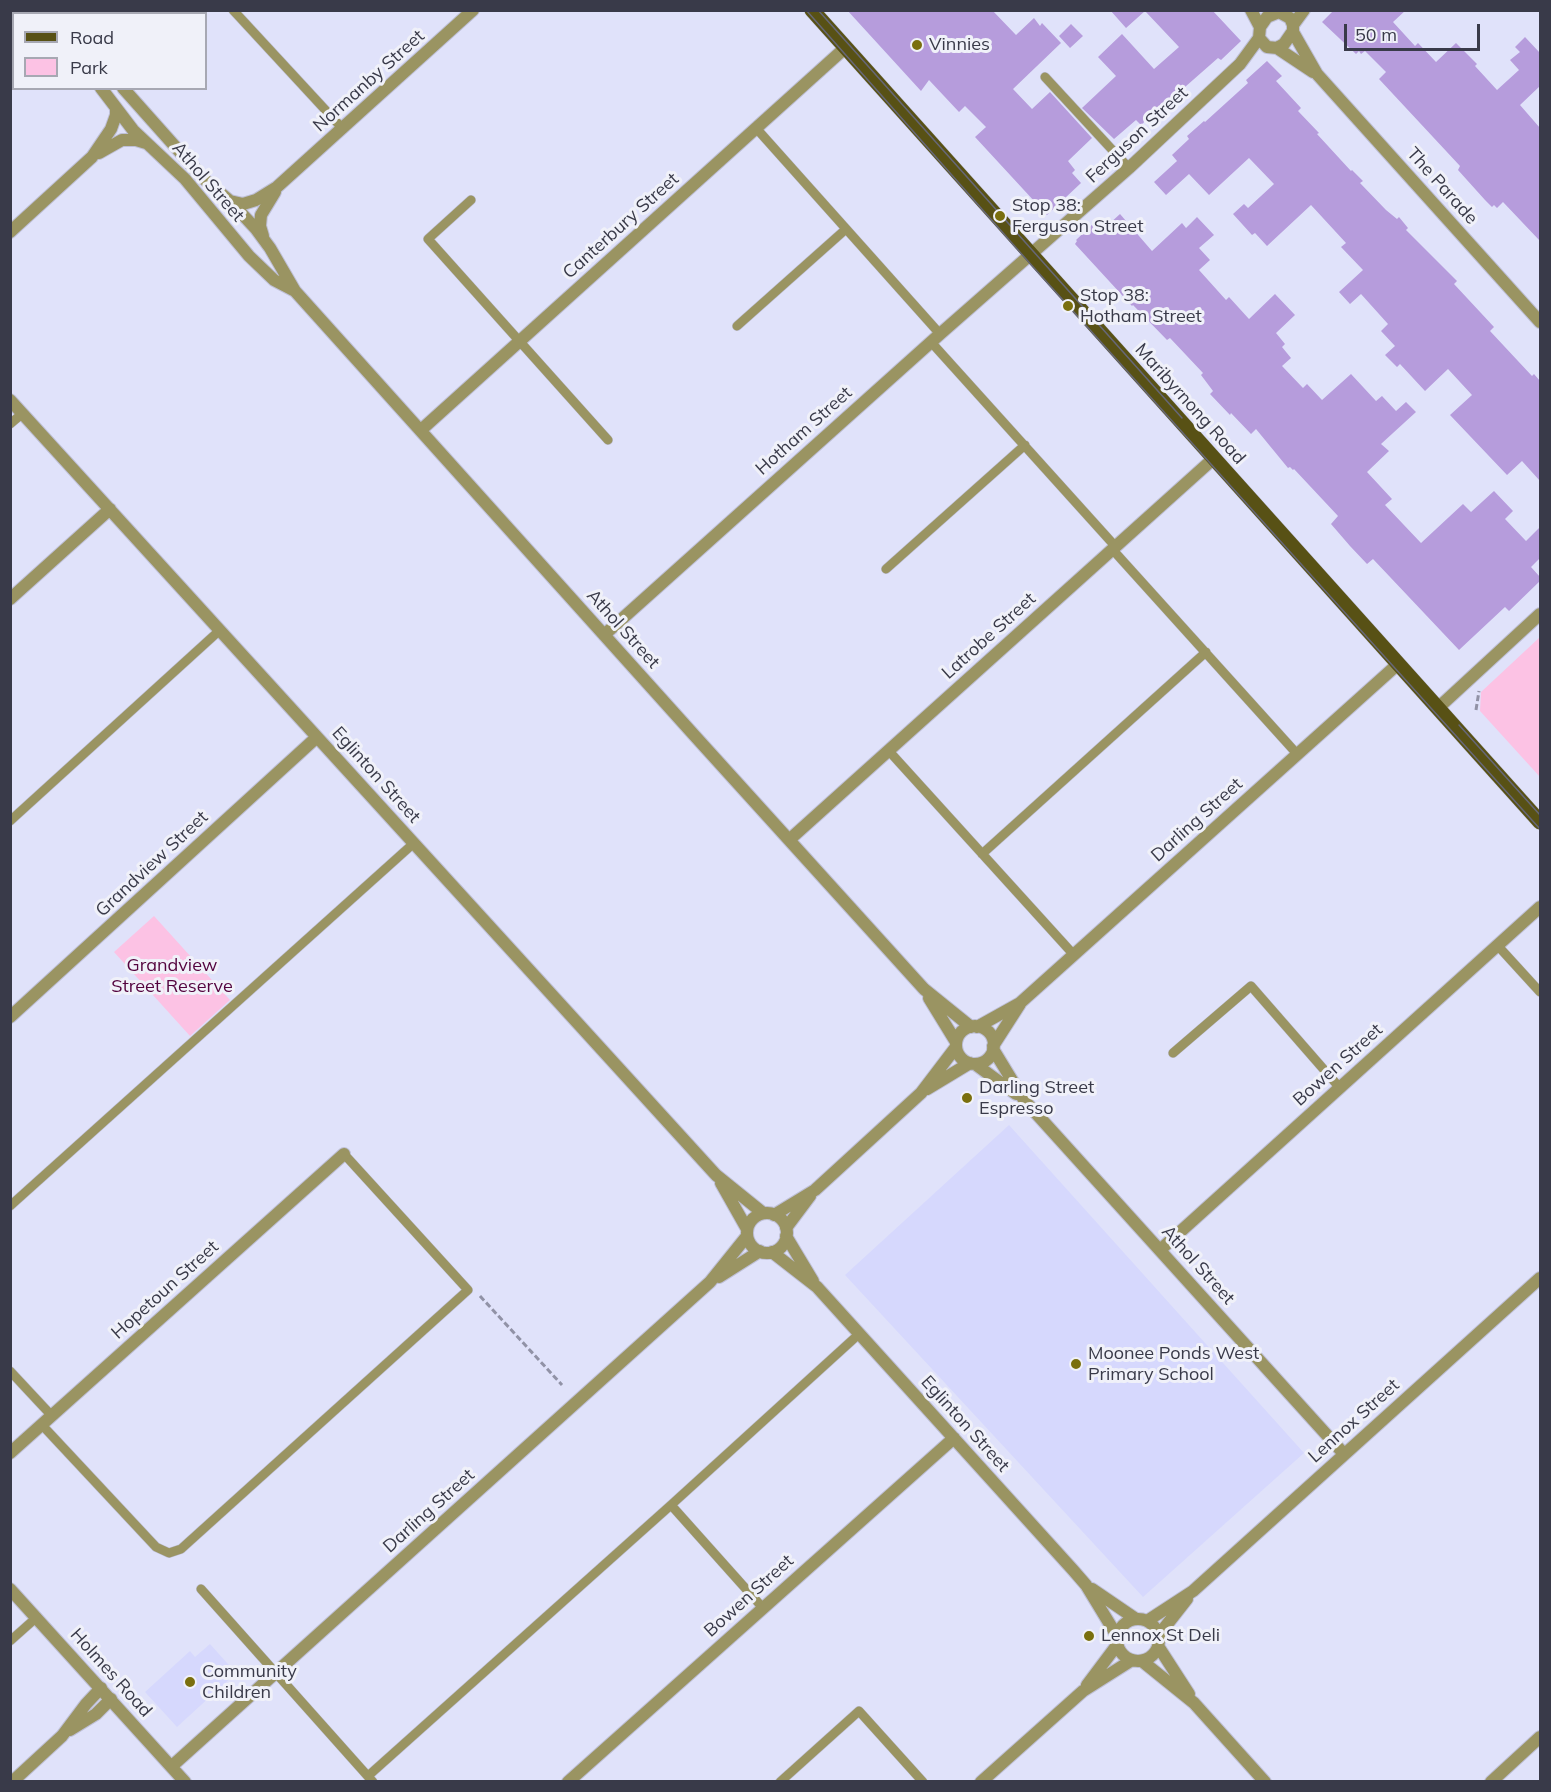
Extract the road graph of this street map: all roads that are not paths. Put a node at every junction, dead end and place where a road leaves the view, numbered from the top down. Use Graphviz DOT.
graph roads {
  1 [pos="233,10"];
  2 [pos="473,10"];
  3 [pos="812,10"];
  4 [pos="1251,10"];
  5 [pos="1304,10"];
  6 [pos="1281,12"];
  7 [pos="1293,28"];
  8 [pos="1266,40"];
  9 [pos="845,48"];
  10 [pos="1317,74"];
  11 [pos="1045,77"];
  12 [pos="102,90"];
  13 [pos="125,90"];
  14 [pos="118,115"];
  15 [pos="151,118"];
  16 [pos="756,128"];
  17 [pos="343,129"];
  18 [pos="152,147"];
  19 [pos="92,157"];
  20 [pos="1129,168"];
  21 [pos="288,178"];
  22 [pos="471,200"];
  23 [pos="237,205"];
  24 [pos="258,227"];
  25 [pos="226,229"];
  26 [pos="846,229"];
  27 [pos="10,232"];
  28 [pos="243,249"];
  29 [pos="1030,256"];
  30 [pos="295,291"];
  31 [pos="1540,322"];
  32 [pos="737,327"];
  33 [pos="935,338"];
  34 [pos="520,341"];
  35 [pos="10,400"];
  36 [pos="23,413"];
  37 [pos="10,424"];
  38 [pos="422,430"];
  39 [pos="608,440"];
  40 [pos="1024,445"];
  41 [pos="1213,459"];
  42 [pos="110,509"];
  43 [pos="1114,547"];
  44 [pos="886,568"];
  45 [pos="10,599"];
  46 [pos="1540,614"];
  47 [pos="220,630"];
  48 [pos="604,635"];
  49 [pos="1206,652"];
  50 [pos="1398,664"];
  51 [pos="1438,708"];
  52 [pos="317,736"];
  53 [pos="888,750"];
  54 [pos="1298,755"];
  55 [pos="10,821"];
  56 [pos="1540,822"];
  57 [pos="789,840"];
  58 [pos="414,843"];
  59 [pos="982,854"];
  60 [pos="1540,907"];
  61 [pos="1498,946"];
  62 [pos="1074,955"];
  63 [pos="924,989"];
  64 [pos="1540,992"];
  65 [pos="1020,1003"];
  66 [pos="10,1017"];
  67 [pos="974,1027"];
  68 [pos="956,1045"];
  69 [pos="993,1048"];
  70 [pos="1173,1053"];
  71 [pos="973,1064"];
  72 [pos="1340,1088"];
  73 [pos="921,1093"];
  74 [pos="1024,1100"];
  75 [pos="344,1154"];
  76 [pos="716,1174"];
  77 [pos="814,1190"];
  78 [pos="10,1206"];
  79 [pos="768,1214"];
  80 [pos="747,1232"];
  81 [pos="786,1232"];
  82 [pos="1160,1250"];
  83 [pos="766,1252"];
  84 [pos="1540,1278"];
  85 [pos="710,1282"];
  86 [pos="817,1287"];
  87 [pos="859,1334"];
  88 [pos="10,1371"];
  89 [pos="52,1416"];
  90 [pos="42,1425"];
  91 [pos="954,1438"];
  92 [pos="10,1453"];
  93 [pos="1344,1454"];
  94 [pos="671,1505"];
  95 [pos="1086,1585"];
  96 [pos="10,1589"];
  97 [pos="201,1589"];
  98 [pos="1193,1591"];
  99 [pos="763,1608"];
  100 [pos="37,1617"];
  101 [pos="1141,1620"];
  102 [pos="1117,1640"];
  103 [pos="10,1641"];
  104 [pos="1158,1641"];
  105 [pos="1137,1661"];
  106 [pos="275,1674"];
  107 [pos="101,1688"];
  108 [pos="1083,1691"];
  109 [pos="111,1699"];
  110 [pos="1194,1703"];
  111 [pos="62,1736"];
  112 [pos="1540,1737"];
  113 [pos="172,1766"];
  114 [pos="20,1779"];
  115 [pos="371,1779"];
  116 [pos="185,1782"];
  117 [pos="568,1782"];
  118 [pos="780,1782"];
  119 [pos="923,1782"];
  120 [pos="981,1782"];
  121 [pos="1265,1782"];
  122 [pos="1491,1782"];
  1 -- 17 [label="lane"];
  2 -- 17 [label="street, Normanby Street"];
  3 -- 9 [label="main road, Maribyrnong Road"];
  4 -- 8 [label="street, The Parade"];
  5 -- 7 [label="street"];
  6 -- 7 [label="street, The Parade"];
  6 -- 8 [label="street"];
  7 -- 8 [label="street"];
  7 -- 10 [label="street, The Parade"];
  8 -- 10 [label="street, The Parade"];
  8 -- 20 [label="street, Ferguson Street"];
  9 -- 16 [label="street, Canterbury Street"];
  9 -- 29 [label="main road, Maribyrnong Road"];
  10 -- 31 [label="street, The Parade"];
  11 -- 20 [label="lane"];
  12 -- 14 [label="street, Athol Street"];
  13 -- 15 [label="street, Athol Street"];
  14 -- 15 [label="street"];
  14 -- 18 [label="street, Athol Street"];
  14 -- 19 [label="street"];
  15 -- 23 [label="street, Athol Street"];
  16 -- 26 [label="lane"];
  16 -- 34 [label="street, Canterbury Street"];
  17 -- 21 [label="street, Normanby Street"];
  18 -- 19 [label="street"];
  18 -- 25 [label="street, Athol Street"];
  19 -- 27 [label="street"];
  20 -- 29 [label="street, Ferguson Street"];
  21 -- 23 [label="street, Normanby Street"];
  21 -- 24 [label="street, Normanby Street"];
  22 -- 34 [label="lane"];
  23 -- 24 [label="street, Athol Street"];
  23 -- 25 [label="street"];
  24 -- 28 [label="street, Normanby Street"];
  24 -- 30 [label="street, Athol Street"];
  25 -- 28 [label="street, Athol Street"];
  26 -- 32 [label="lane"];
  26 -- 33 [label="lane"];
  28 -- 30 [label="street, Athol Street"];
  29 -- 33 [label="street, Hotham Street"];
  29 -- 41 [label="main road, Maribyrnong Road"];
  30 -- 38 [label="street, Athol Street"];
  33 -- 40 [label="lane"];
  33 -- 48 [label="street, Hotham Street"];
  34 -- 38 [label="street, Canterbury Street"];
  34 -- 39 [label="lane"];
  35 -- 36 [label="street, Eglinton Street"];
  36 -- 37 [label="lane"];
  36 -- 42 [label="street, Eglinton Street"];
  38 -- 48 [label="street, Athol Street"];
  40 -- 43 [label="lane"];
  40 -- 44 [label="lane"];
  41 -- 43 [label="street, Latrobe Street"];
  41 -- 50 [label="main road, Maribyrnong Road"];
  42 -- 45 [label="street"];
  42 -- 47 [label="street, Eglinton Street"];
  43 -- 49 [label="lane"];
  43 -- 53 [label="street, Latrobe Street"];
  46 -- 51 [label="street"];
  47 -- 52 [label="street, Eglinton Street"];
  47 -- 55 [label="lane"];
  48 -- 57 [label="street, Athol Street"];
  49 -- 54 [label="lane"];
  49 -- 59 [label="lane"];
  50 -- 51 [label="main road, Maribyrnong Road"];
  50 -- 54 [label="street, Darling Street"];
  51 -- 56 [label="main road, Maribyrnong Road"];
  52 -- 58 [label="street, Eglinton Street"];
  52 -- 66 [label="street, Grandview Street"];
  53 -- 57 [label="street, Latrobe Street"];
  53 -- 59 [label="lane"];
  54 -- 62 [label="street, Darling Street"];
  57 -- 63 [label="street, Athol Street"];
  58 -- 76 [label="street, Eglinton Street"];
  58 -- 78 [label="lane"];
  59 -- 62 [label="lane"];
  60 -- 61 [label="street, Bowen Street"];
  61 -- 64 [label="lane"];
  61 -- 72 [label="street, Bowen Street"];
  62 -- 65 [label="street, Darling Street"];
  63 -- 67 [label="street, Athol Street"];
  63 -- 68 [label="street, Athol Street"];
  65 -- 67 [label="street, Darling Street"];
  65 -- 69 [label="street, Darling Street"];
  67 -- 68 [label="street"];
  67 -- 69 [label="street"];
  68 -- 71 [label="street"];
  68 -- 73 [label="street"];
  69 -- 71 [label="street"];
  69 -- 74 [label="street, Athol Street"];
  70 -- 72 [label="lane"];
  71 -- 73 [label="street"];
  71 -- 74 [label="street, Athol Street"];
  72 -- 82 [label="street, Bowen Street"];
  73 -- 77 [label="street"];
  74 -- 82 [label="street, Athol Street"];
  75 -- 89 [label="street, Hopetoun Street"];
  75 -- 90 [label="lane"];
  76 -- 79 [label="street, Eglinton Street"];
  76 -- 80 [label="street, Eglinton Street"];
  77 -- 79 [label="street"];
  77 -- 81 [label="street"];
  79 -- 80 [label="street"];
  79 -- 81 [label="street"];
  80 -- 83 [label="street"];
  80 -- 85 [label="street, Darling Street"];
  81 -- 83 [label="street"];
  81 -- 86 [label="street, Eglinton Street"];
  82 -- 93 [label="street, Athol Street"];
  83 -- 85 [label="street, Darling Street"];
  83 -- 86 [label="street, Eglinton Street"];
  84 -- 93 [label="street, Lennox Street"];
  85 -- 106 [label="street, Darling Street"];
  86 -- 87 [label="street, Eglinton Street"];
  87 -- 91 [label="street, Eglinton Street"];
  87 -- 94 [label="lane"];
  88 -- 89 [label="lane"];
  89 -- 90 [label="street, Hopetoun Street"];
  90 -- 92 [label="street, Hopetoun Street"];
  91 -- 95 [label="street, Eglinton Street"];
  91 -- 99 [label="street, Bowen Street"];
  93 -- 98 [label="street, Lennox Street"];
  94 -- 99 [label="lane"];
  94 -- 115 [label="lane"];
  95 -- 101 [label="street, Eglinton Street"];
  95 -- 102 [label="street, Eglinton Street"];
  96 -- 100 [label="street, Holmes Road"];
  97 -- 106 [label="lane"];
  98 -- 101 [label="street, Lennox Street"];
  98 -- 104 [label="street, Lennox Street"];
  99 -- 117 [label="street, Bowen Street"];
  100 -- 103 [label="lane"];
  100 -- 107 [label="street, Holmes Road"];
  101 -- 102 [label="street"];
  101 -- 104 [label="street"];
  102 -- 105 [label="street"];
  102 -- 108 [label="street"];
  104 -- 105 [label="street"];
  104 -- 110 [label="street"];
  105 -- 108 [label="street"];
  105 -- 110 [label="street"];
  106 -- 113 [label="street, Darling Street"];
  106 -- 115 [label="lane"];
  107 -- 109 [label="street, Holmes Road"];
  107 -- 111 [label="street"];
  108 -- 120 [label="street"];
  109 -- 111 [label="street"];
  109 -- 113 [label="street, Holmes Road"];
  110 -- 121 [label="street"];
  111 -- 114 [label="street"];
  112 -- 122 [label="street"];
  113 -- 116 [label="street, Holmes Road"];
  118 -- 119 [label="lane"];
}
